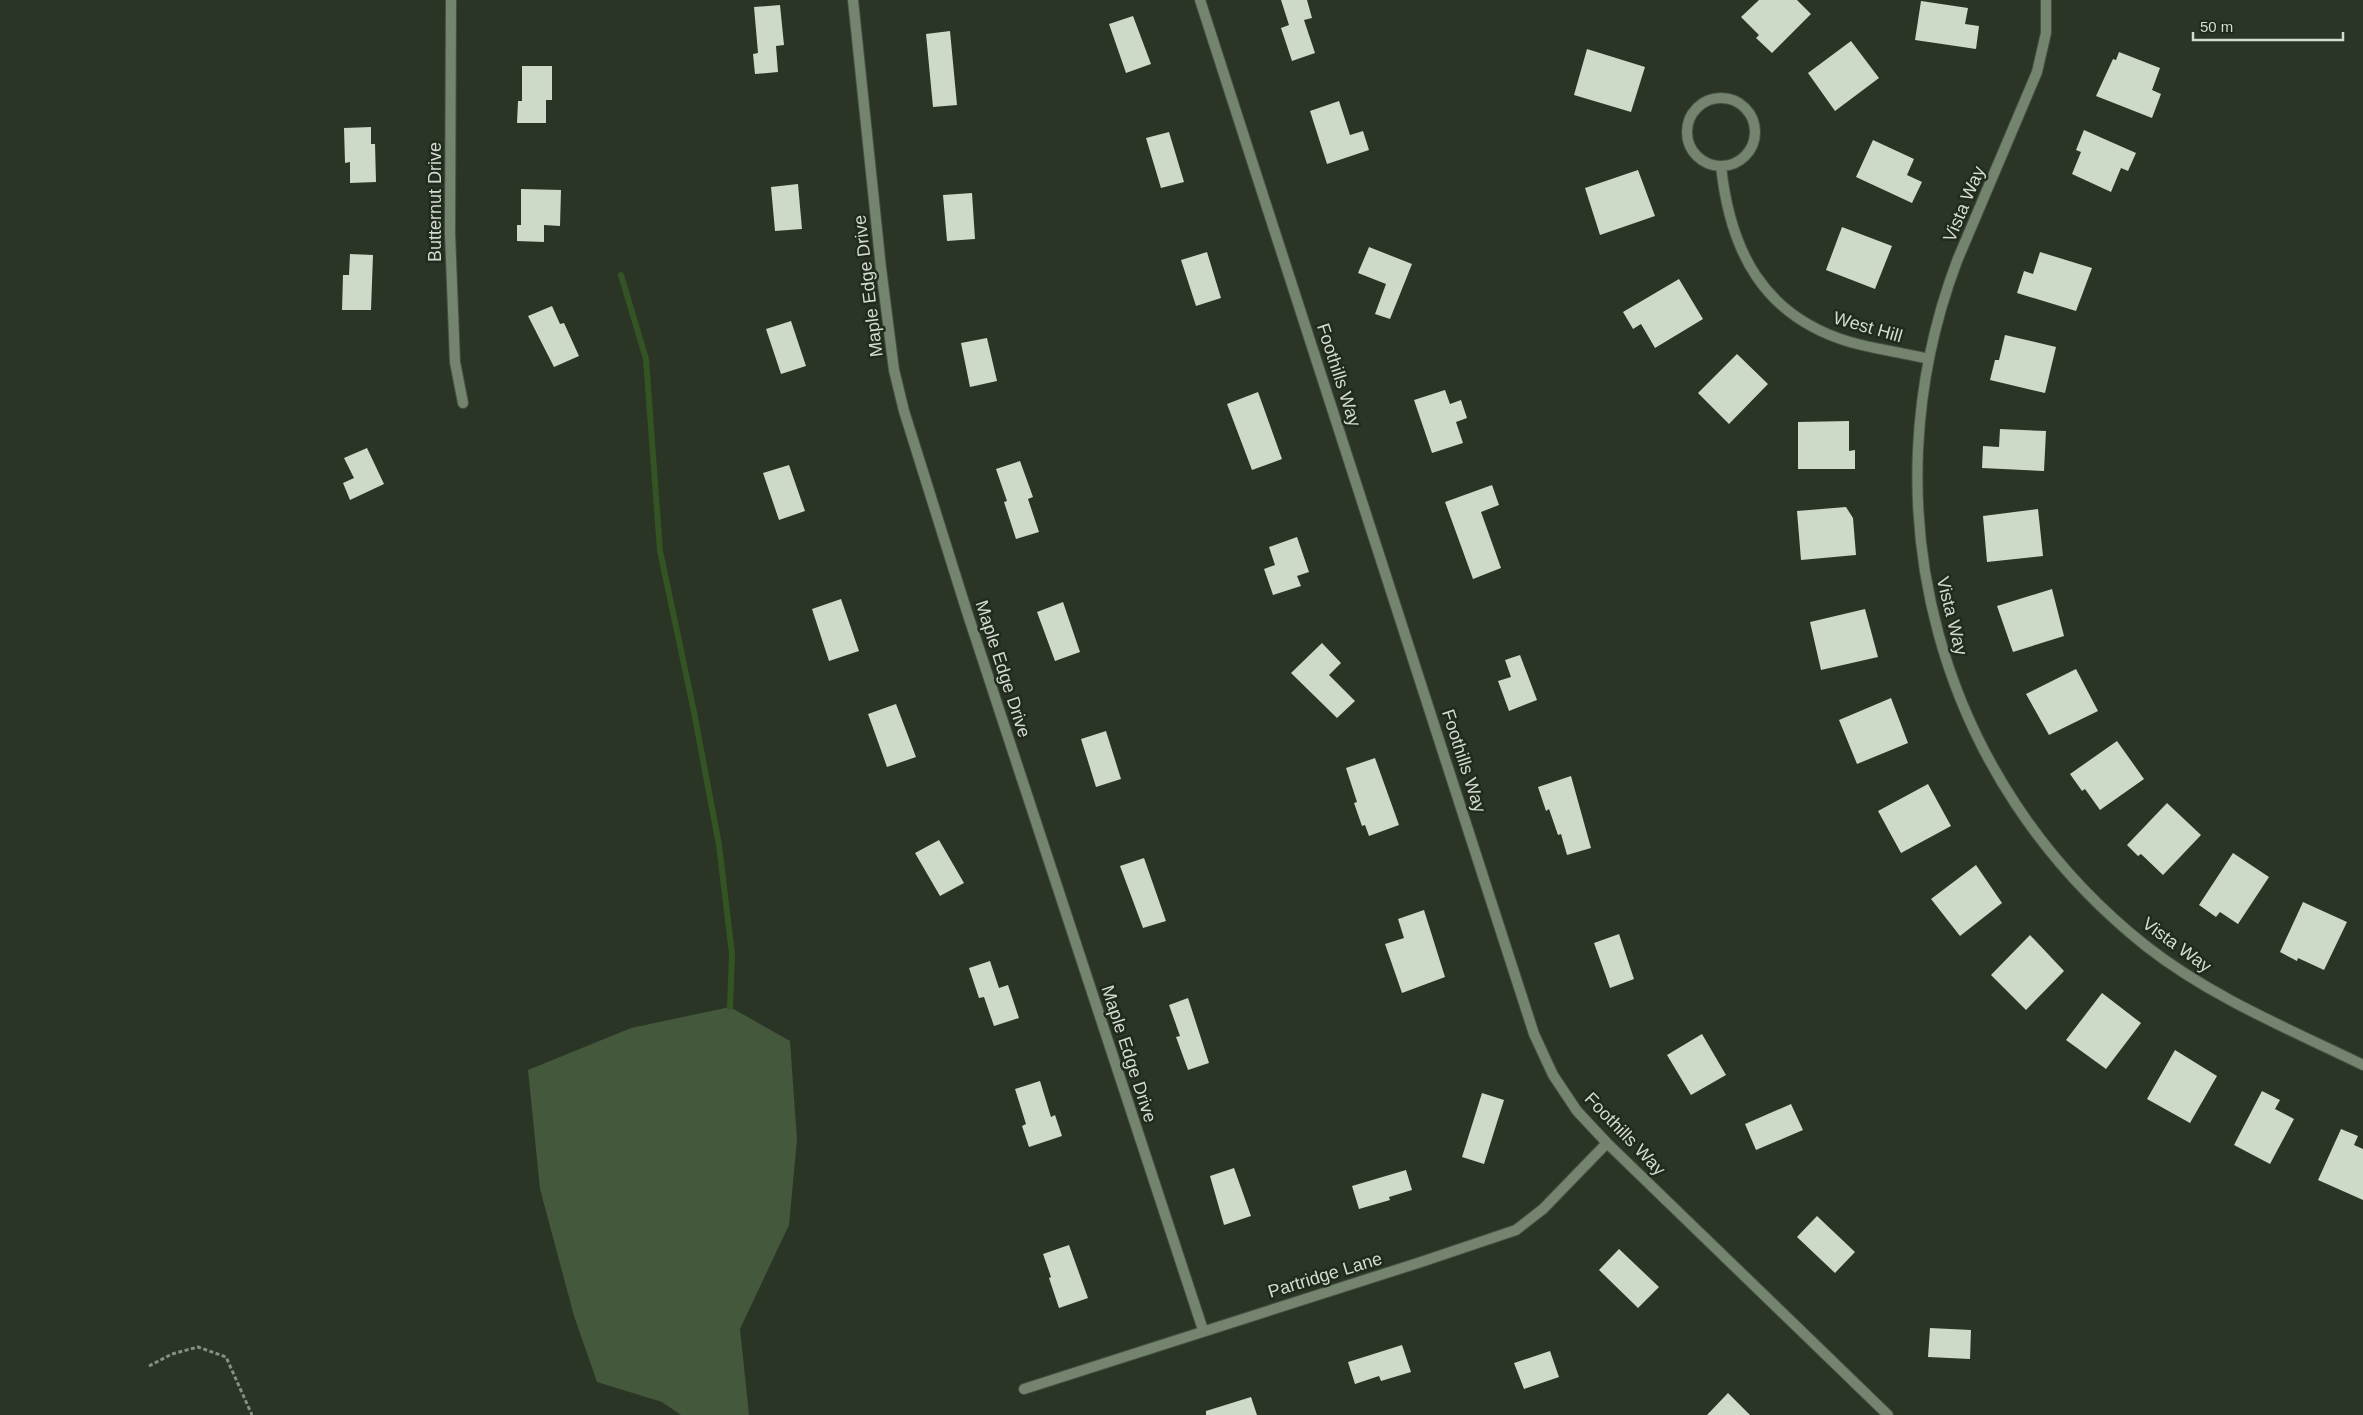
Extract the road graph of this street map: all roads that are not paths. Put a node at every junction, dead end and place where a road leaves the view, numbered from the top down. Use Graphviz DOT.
graph roads {
  1 [pos="451,0"];
  2 [pos="853,0"];
  3 [pos="1200,0"];
  4 [pos="2046,0"];
  5 [pos="1721,166"];
  6 [pos="1929,359"];
  7 [pos="463,403"];
  8 [pos="2363,1064"];
  9 [pos="1607,1143"];
  10 [pos="1203,1330"];
  11 [pos="1024,1389"];
  12 [pos="1888,1415"];
  1 -- 7 [label="street, Butternut Drive"];
  2 -- 10 [label="street, Maple Edge Drive"];
  3 -- 9 [label="street, Foothills Way"];
  4 -- 6 [label="street, Vista Way"];
  5 -- 5 [label="street"];
  5 -- 6 [label="street, West Hill"];
  6 -- 8 [label="street, Vista Way"];
  9 -- 10 [label="street, Partridge Lane"];
  9 -- 12 [label="street, Foothills Way"];
  10 -- 11 [label="street, Partridge Lane"];
}
